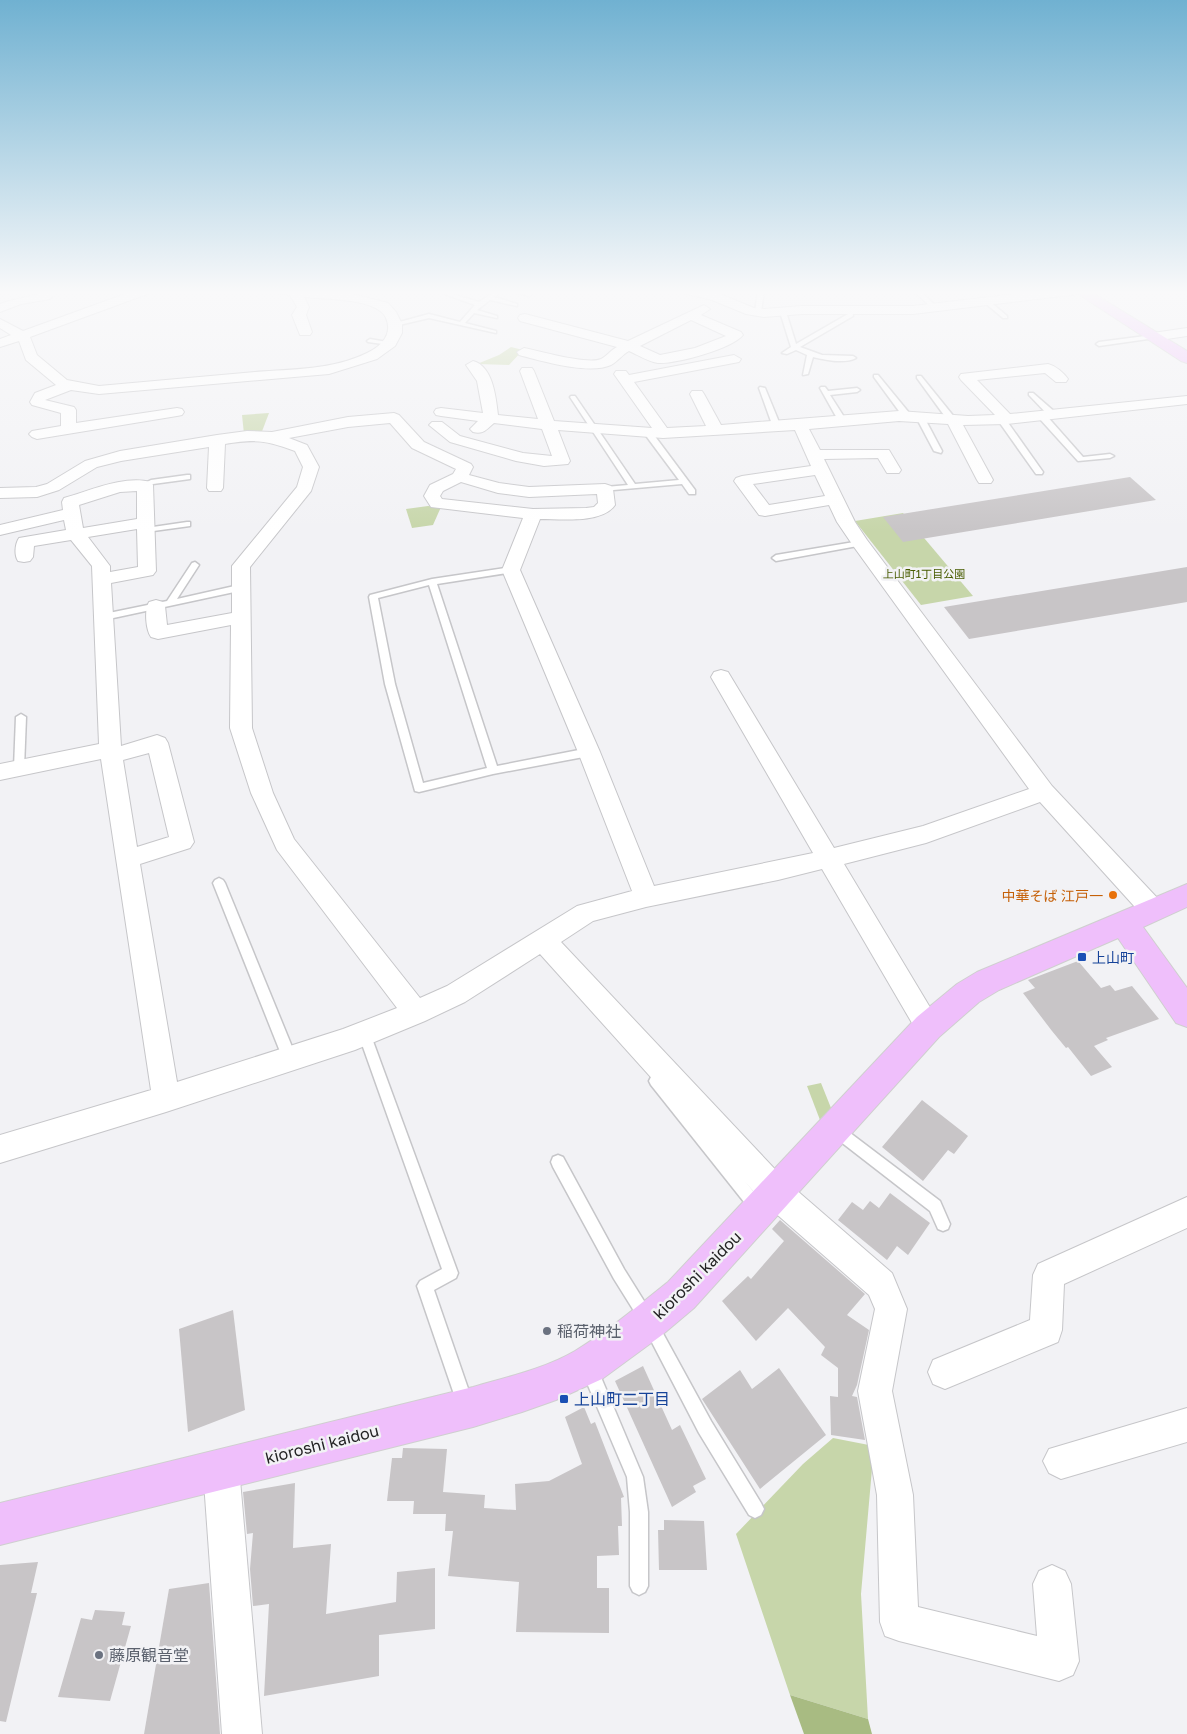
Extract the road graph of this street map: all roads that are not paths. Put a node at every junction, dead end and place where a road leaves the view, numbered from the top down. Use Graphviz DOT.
graph roads {
  1 [pos="47,371"];
  2 [pos="320,371"];
  3 [pos="480,371"];
  4 [pos="615,371"];
  5 [pos="644,371"];
  6 [pos="805,371"];
  7 [pos="1021,371"];
  8 [pos="1051,371"];
  9 [pos="527,372"];
  10 [pos="621,374"];
  11 [pos="804,374"];
  12 [pos="876,376"];
  13 [pos="919,376"];
  14 [pos="1061,379"];
  15 [pos="71,385"];
  16 [pos="762,388"];
  17 [pos="857,390"];
  18 [pos="697,394"];
  19 [pos="1031,394"];
  20 [pos="573,397"];
  21 [pos="1187,400"];
  22 [pos="177,412"];
  23 [pos="914,416"];
  24 [pos="1048,416"];
  25 [pos="490,419"];
  26 [pos="1004,419"];
  27 [pos="842,420"];
  28 [pos="952,420"];
  29 [pos="546,425"];
  30 [pos="800,425"];
  31 [pos="777,427"];
  32 [pos="68,429"];
  33 [pos="595,430"];
  34 [pos="716,431"];
  35 [pos="655,433"];
  36 [pos="37,434"];
  37 [pos="272,437"];
  38 [pos="217,440"];
  39 [pos="464,441"];
  40 [pos="938,451"];
  41 [pos="1110,456"];
  42 [pos="817,462"];
  43 [pos="893,470"];
  44 [pos="1039,472"];
  45 [pos="187,477"];
  46 [pos="460,477"];
  47 [pos="985,480"];
  48 [pos="684,482"];
  49 [pos="145,485"];
  50 [pos="633,487"];
  51 [pos="215,488"];
  52 [pos="605,489"];
  53 [pos="692,492"];
  54 [pos="0,493"];
  55 [pos="834,499"];
  56 [pos="533,514"];
  57 [pos="73,523"];
  58 [pos="187,524"];
  59 [pos="146,527"];
  60 [pos="0,530"];
  61 [pos="860,542"];
  62 [pos="24,557"];
  63 [pos="776,558"];
  64 [pos="195,565"];
  65 [pos="511,570"];
  66 [pos="102,579"];
  67 [pos="432,582"];
  68 [pos="239,588"];
  69 [pos="163,604"];
  70 [pos="104,617"];
  71 [pos="240,617"];
  72 [pos="722,677"];
  73 [pos="21,717"];
  74 [pos="589,752"];
  75 [pos="111,753"];
  76 [pos="9,770"];
  77 [pos="493,770"];
  78 [pos="1044,792"];
  79 [pos="828,858"];
  80 [pos="128,859"];
  81 [pos="219,883"];
  82 [pos="1187,895"];
  83 [pos="646,897"];
  84 [pos="1139,916"];
  85 [pos="543,940"];
  86 [pos="1185,1009"];
  87 [pos="416,1013"];
  88 [pos="928,1027"];
  89 [pos="364,1033"];
  90 [pos="290,1059"];
  91 [pos="166,1099"];
  92 [pos="835,1128"];
  93 [pos="0,1148"];
  94 [pos="558,1162"];
  95 [pos="768,1202"];
  96 [pos="1187,1212"];
  97 [pos="943,1224"];
  98 [pos="649,1322"];
  99 [pos="588,1365"];
  100 [pos="946,1372"];
  101 [pos="468,1408"];
  102 [pos="1187,1425"];
  103 [pos="1061,1461"];
  104 [pos="221,1468"];
  105 [pos="755,1509"];
  106 [pos="0,1524"];
  107 [pos="1052,1584"];
  108 [pos="639,1586"];
  109 [pos="242,1734"];
  1 -- 15 [label="street"];
  2 -- 15 [label="street"];
  3 -- 25 [label="street"];
  4 -- 10 [label="street"];
  5 -- 10 [label="street"];
  6 -- 11 [label="lane"];
  7 -- 26 [label="street"];
  8 -- 14 [label="street"];
  9 -- 29 [label="street"];
  10 -- 35 [label="street"];
  12 -- 23 [label="lane"];
  13 -- 28 [label="lane"];
  15 -- 32 [label="street"];
  16 -- 31 [label="lane"];
  17 -- 27 [label="lane"];
  18 -- 34 [label="street"];
  19 -- 24 [label="lane"];
  20 -- 33 [label="lane"];
  21 -- 24 [label="street"];
  22 -- 32 [label="street"];
  23 -- 27 [label="street"];
  23 -- 28 [label="street"];
  23 -- 40 [label="lane"];
  24 -- 26 [label="street"];
  24 -- 41 [label="lane"];
  25 -- 29 [label="street"];
  25 -- 39 [label="street"];
  25 -- 39 [label="street"];
  26 -- 28 [label="street"];
  26 -- 44 [label="lane"];
  27 -- 30 [label="street"];
  28 -- 47 [label="street"];
  29 -- 33 [label="street"];
  29 -- 39 [label="street"];
  30 -- 31 [label="street"];
  30 -- 42 [label="street"];
  31 -- 34 [label="street"];
  32 -- 36 [label="street"];
  33 -- 35 [label="street"];
  33 -- 50 [label="lane"];
  34 -- 35 [label="street"];
  35 -- 48 [label="lane"];
  37 -- 38 [label="street"];
  37 -- 46 [label="street"];
  37 -- 68 [label="street"];
  38 -- 51 [label="street"];
  38 -- 54 [label="street"];
  42 -- 43 [label="street"];
  42 -- 55 [label="street"];
  42 -- 55 [label="street"];
  45 -- 49 [label="lane"];
  46 -- 52 [label="street"];
  46 -- 56 [label="street"];
  48 -- 50 [label="lane"];
  48 -- 53 [label="lane"];
  49 -- 57 [label="street"];
  49 -- 59 [label="street"];
  50 -- 52 [label="lane"];
  52 -- 56 [label="street"];
  55 -- 61 [label="street"];
  56 -- 65 [label="street"];
  57 -- 59 [label="street"];
  57 -- 60 [label="street"];
  57 -- 62 [label="street"];
  57 -- 66 [label="street"];
  58 -- 59 [label="lane"];
  59 -- 66 [label="street"];
  61 -- 63 [label="lane"];
  61 -- 78 [label="street"];
  64 -- 69 [label="lane"];
  65 -- 67 [label="lane"];
  65 -- 74 [label="street"];
  66 -- 70 [label="street"];
  67 -- 77 [label="lane"];
  67 -- 77 [label="lane"];
  68 -- 69 [label="lane"];
  68 -- 71 [label="street"];
  69 -- 70 [label="lane"];
  69 -- 71 [label="street"];
  70 -- 75 [label="street"];
  71 -- 87 [label="street"];
  72 -- 79 [label="street"];
  73 -- 76 [label="lane"];
  74 -- 77 [label="lane"];
  74 -- 83 [label="street"];
  75 -- 76 [label="street"];
  75 -- 80 [label="street"];
  75 -- 80 [label="street"];
  78 -- 79 [label="street"];
  78 -- 84 [label="street"];
  79 -- 83 [label="street"];
  79 -- 88 [label="street"];
  80 -- 91 [label="street"];
  81 -- 90 [label="lane"];
  82 -- 84 [label="main road, kioroshi kaidou"];
  83 -- 85 [label="street"];
  84 -- 86 [label="main road"];
  84 -- 88 [label="main road, kioroshi kaidou"];
  85 -- 87 [label="street"];
  85 -- 95 [label="street"];
  87 -- 89 [label="street"];
  88 -- 92 [label="main road, kioroshi kaidou"];
  89 -- 90 [label="street"];
  89 -- 101 [label="lane"];
  90 -- 91 [label="street"];
  91 -- 93 [label="street"];
  92 -- 95 [label="main road, kioroshi kaidou"];
  92 -- 97 [label="lane"];
  94 -- 98 [label="lane"];
  95 -- 98 [label="main road, kioroshi kaidou"];
  95 -- 107 [label="street"];
  96 -- 100 [label="street"];
  98 -- 99 [label="main road, kioroshi kaidou"];
  98 -- 105 [label="lane"];
  99 -- 101 [label="main road, kioroshi kaidou"];
  99 -- 108 [label="lane"];
  101 -- 104 [label="main road, kioroshi kaidou"];
  102 -- 103 [label="street"];
  104 -- 106 [label="main road, kioroshi kaidou"];
  104 -- 109 [label="street"];
}
